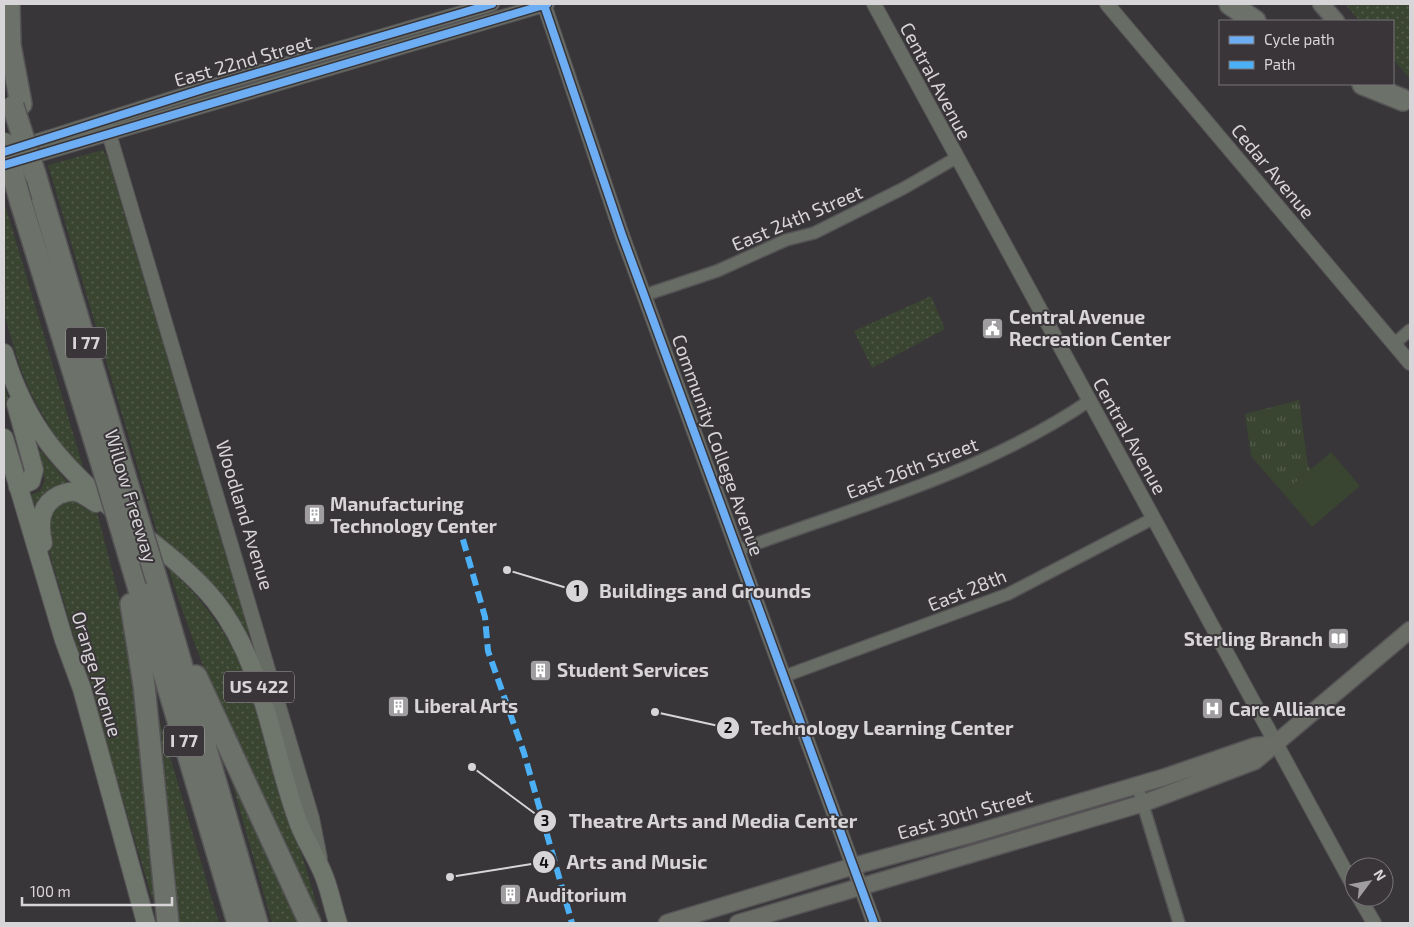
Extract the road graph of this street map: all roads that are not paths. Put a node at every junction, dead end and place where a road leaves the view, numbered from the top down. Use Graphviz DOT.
graph roads {
  1 [pos="10,4"];
  2 [pos="492,4"];
  3 [pos="544,4"];
  4 [pos="874,4"];
  5 [pos="1107,4"];
  6 [pos="1230,4"];
  7 [pos="1321,4"];
  8 [pos="1254,20"];
  9 [pos="1335,20"];
  10 [pos="4,69"];
  11 [pos="1366,85"];
  12 [pos="1391,85"];
  13 [pos="1407,104"];
  14 [pos="17,105"];
  15 [pos="105,120"];
  16 [pos="109,134"];
  17 [pos="35,143"];
  18 [pos="4,144"];
  19 [pos="4,152"];
  20 [pos="956,158"];
  21 [pos="12,162"];
  22 [pos="4,170"];
  23 [pos="645,295"];
  24 [pos="1410,330"];
  25 [pos="1394,344"];
  26 [pos="6,361"];
  27 [pos="1410,363"];
  28 [pos="1089,400"];
  29 [pos="4,438"];
  30 [pos="18,487"];
  31 [pos="1154,518"];
  32 [pos="138,531"];
  33 [pos="739,550"];
  34 [pos="124,555"];
  35 [pos="166,612"];
  36 [pos="1410,630"];
  37 [pos="785,676"];
  38 [pos="82,689"];
  39 [pos="1274,744"];
  40 [pos="1137,785"];
  41 [pos="1144,803"];
  42 [pos="854,866"];
  43 [pos="1344,869"];
  44 [pos="324,876"];
  45 [pos="862,887"];
  46 [pos="1365,907"];
  47 [pos="146,923"];
  48 [pos="168,923"];
  49 [pos="238,923"];
  50 [pos="257,923"];
  51 [pos="310,923"];
  52 [pos="338,923"];
  53 [pos="667,923"];
  54 [pos="738,923"];
  55 [pos="874,923"];
  56 [pos="1179,923"];
  57 [pos="1374,923"];
  1 -- 14 [label="highway"];
  2 -- 15 [label="street, East 22nd Street"];
  3 -- 16 [label="street, East 22nd Street"];
  3 -- 23 [label="street, Community College Avenue"];
  4 -- 20 [label="street, Central Avenue"];
  5 -- 25 [label="street, Cedar Avenue"];
  6 -- 8 [label="highway"];
  7 -- 9 [label="main road"];
  10 -- 14 [label="highway"];
  11 -- 13 [label="highway"];
  12 -- 13 [label="main road"];
  14 -- 35 [label="highway, Willow Freeway / I 77, bridge"];
  15 -- 16 [label="street, Woodland Avenue"];
  15 -- 17 [label="street, East 22nd Street"];
  16 -- 21 [label="street, East 22nd Street"];
  16 -- 44 [label="street, Woodland Avenue"];
  17 -- 18 [label="main road"];
  17 -- 19 [label="street, East 22nd Street"];
  18 -- 34 [label="highway, bridge"];
  20 -- 23 [label="street, East 24th Street"];
  20 -- 28 [label="street, Central Avenue"];
  21 -- 22 [label="main road"];
  23 -- 33 [label="street, Community College Avenue"];
  24 -- 25 [label="street"];
  25 -- 27 [label="street, Cedar Avenue"];
  26 -- 30 [label="main road"];
  26 -- 32 [label="main road, US 422"];
  28 -- 31 [label="street, Central Avenue"];
  28 -- 33 [label="street, East 26th Street"];
  29 -- 30 [label="main road, Orange Avenue"];
  30 -- 38 [label="main road, Orange Avenue"];
  31 -- 37 [label="street, East 28th"];
  31 -- 39 [label="street, Central Avenue"];
  32 -- 38 [label="main road"];
  32 -- 44 [label="main road, US 422"];
  33 -- 37 [label="street, Community College Avenue"];
  34 -- 48 [label="highway"];
  34 -- 49 [label="highway, Willow Freeway / I 77"];
  35 -- 50 [label="highway, Willow Freeway / I 77"];
  35 -- 51 [label="highway"];
  36 -- 39 [label="main road"];
  37 -- 42 [label="street, Community College Avenue"];
  38 -- 47 [label="main road, Orange Avenue"];
  39 -- 40 [label="main road, East 30th Street"];
  39 -- 41 [label="main road"];
  39 -- 43 [label="street, Central Avenue"];
  40 -- 41 [label="street"];
  40 -- 42 [label="main road, East 30th Street"];
  41 -- 45 [label="main road"];
  41 -- 56 [label="street"];
  42 -- 45 [label="street, Community College Avenue"];
  42 -- 53 [label="main road, East 30th Street"];
  44 -- 52 [label="main road, Woodland Avenue / US 422"];
  45 -- 54 [label="main road"];
  45 -- 55 [label="street, Community College Avenue"];
  46 -- 57 [label="street"];
}
